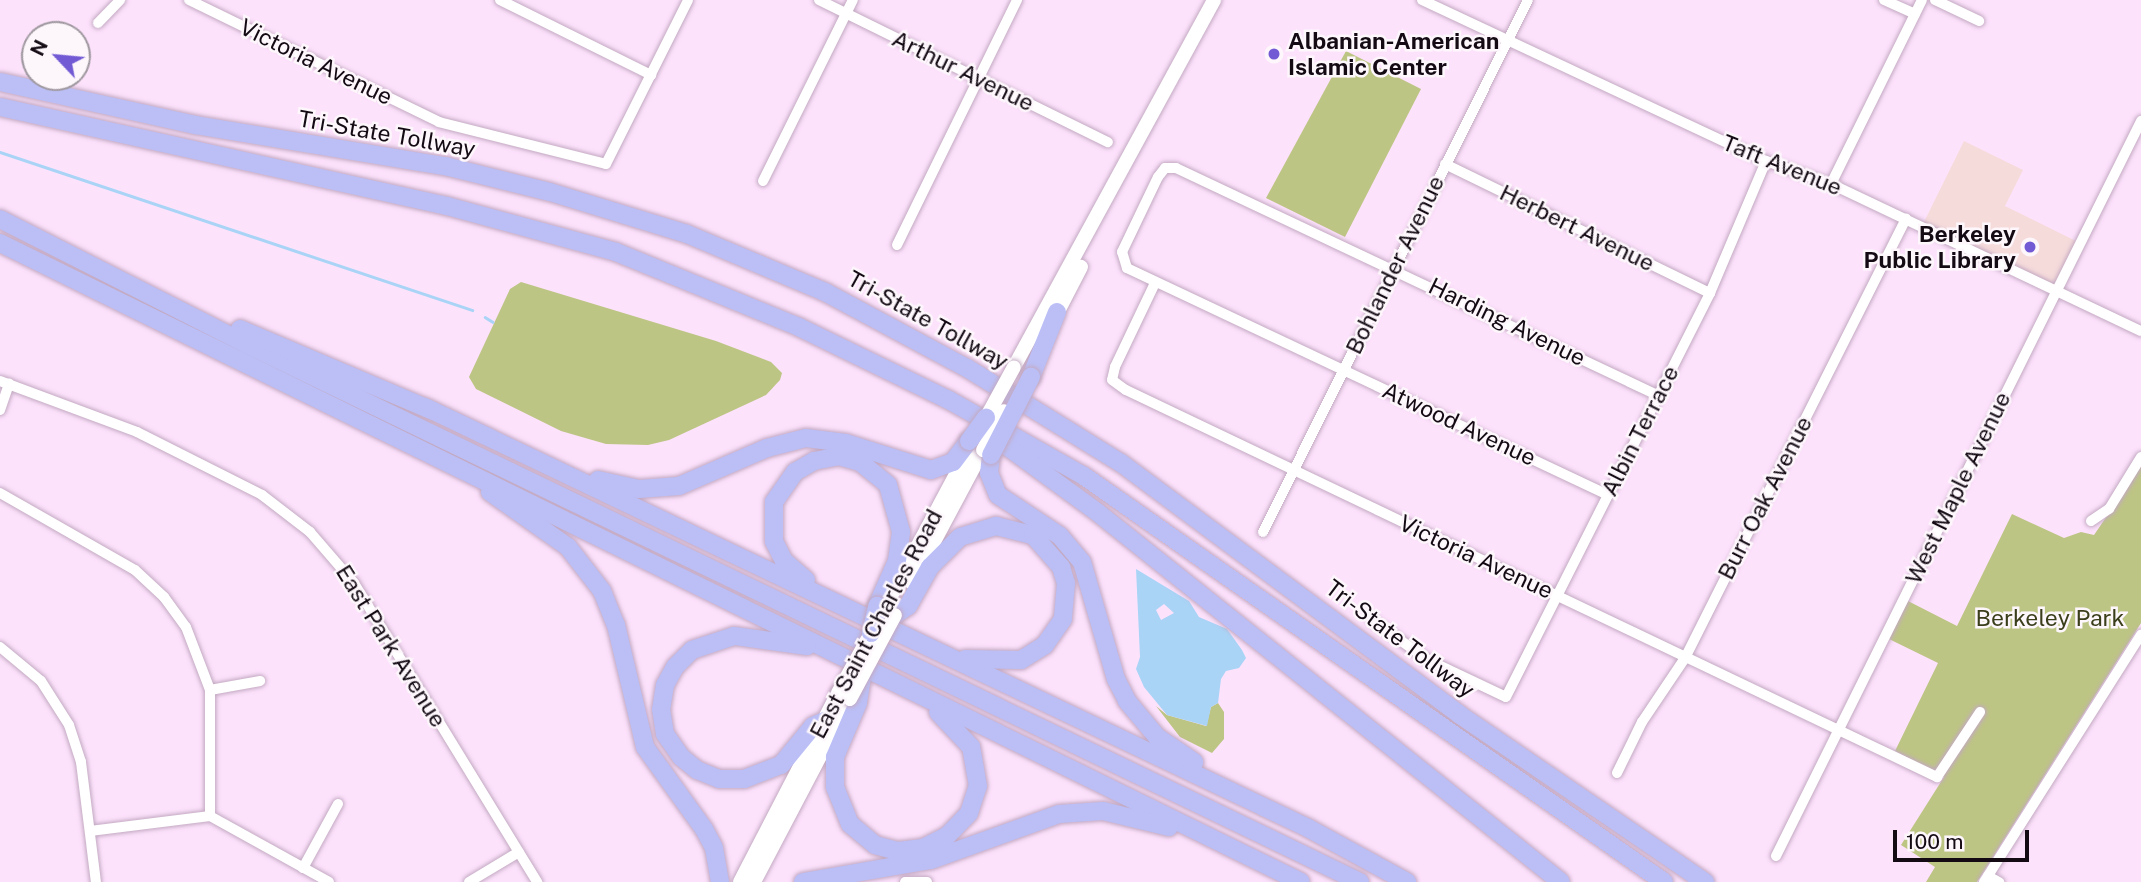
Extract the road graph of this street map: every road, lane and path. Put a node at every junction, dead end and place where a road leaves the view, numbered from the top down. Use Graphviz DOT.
graph roads {
  1 [pos="120,0"];
  2 [pos="189,0"];
  3 [pos="500,0"];
  4 [pos="688,0"];
  5 [pos="819,0"];
  6 [pos="853,0"];
  7 [pos="1017,0"];
  8 [pos="1214,0"];
  9 [pos="1422,0"];
  10 [pos="1528,0"];
  11 [pos="1884,0"];
  12 [pos="1922,0"];
  13 [pos="1935,0"];
  14 [pos="846,13"];
  15 [pos="1914,14"];
  16 [pos="1979,21"];
  17 [pos="98,23"];
  18 [pos="1506,41"];
  19 [pos="651,75"];
  20 [pos="978,78"];
  21 [pos="0,82"];
  22 [pos="0,107"];
  23 [pos="2141,121"];
  24 [pos="1108,142"];
  25 [pos="1766,161"];
  26 [pos="1445,164"];
  27 [pos="1125,171"];
  28 [pos="763,181"];
  29 [pos="1831,184"];
  30 [pos="1906,218"];
  31 [pos="0,219"];
  32 [pos="0,243"];
  33 [pos="897,245"];
  34 [pos="1122,262"];
  35 [pos="1394,269"];
  36 [pos="1155,283"];
  37 [pos="2057,290"];
  38 [pos="1710,293"];
  39 [pos="173,304"];
  40 [pos="1057,313"];
  41 [pos="2141,331"];
  42 [pos="1343,371"];
  43 [pos="1024,372"];
  44 [pos="4,383"];
  45 [pos="1657,395"];
  46 [pos="949,400"];
  47 [pos="425,407"];
  48 [pos="0,410"];
  49 [pos="986,418"];
  50 [pos="393,435"];
  51 [pos="979,447"];
  52 [pos="2141,457"];
  53 [pos="1293,471"];
  54 [pos="0,493"];
  55 [pos="1608,495"];
  56 [pos="2091,521"];
  57 [pos="1263,532"];
  58 [pos="1558,595"];
  59 [pos="840,604"];
  60 [pos="885,610"];
  61 [pos="1372,620"];
  62 [pos="871,633"];
  63 [pos="2141,635"];
  64 [pos="822,647"];
  65 [pos="0,648"];
  66 [pos="952,658"];
  67 [pos="1685,658"];
  68 [pos="862,677"];
  69 [pos="260,681"];
  70 [pos="210,690"];
  71 [pos="913,693"];
  72 [pos="849,698"];
  73 [pos="1980,712"];
  74 [pos="824,721"];
  75 [pos="1839,729"];
  76 [pos="1617,773"];
  77 [pos="338,804"];
  78 [pos="210,816"];
  79 [pos="1308,828"];
  80 [pos="90,831"];
  81 [pos="519,852"];
  82 [pos="1247,856"];
  83 [pos="1776,856"];
  84 [pos="303,868"];
  85 [pos="1986,879"];
  86 [pos="96,882"];
  87 [pos="329,882"];
  88 [pos="469,882"];
  89 [pos="537,882"];
  90 [pos="720,882"];
  91 [pos="740,882"];
  92 [pos="754,882"];
  93 [pos="803,882"];
  94 [pos="905,882"];
  95 [pos="927,882"];
  96 [pos="1301,882"];
  97 [pos="1360,882"];
  98 [pos="1407,882"];
  99 [pos="1561,882"];
  100 [pos="1664,882"];
  101 [pos="1705,882"];
  102 [pos="1999,882"];
  1 -- 17 [label="street"];
  2 -- 19 [label="street, Victoria Avenue"];
  3 -- 19 [label="street"];
  4 -- 19 [label="street"];
  5 -- 14 [label="street, Arthur Avenue"];
  6 -- 14 [label="street"];
  7 -- 20 [label="street"];
  8 -- 27 [label="main road"];
  9 -- 18 [label="street, Taft Avenue"];
  10 -- 18 [label="street, Bohlander Avenue"];
  11 -- 15 [label="street"];
  12 -- 15 [label="street"];
  13 -- 16 [label="street"];
  14 -- 20 [label="street, Arthur Avenue"];
  14 -- 28 [label="street"];
  15 -- 29 [label="street"];
  18 -- 25 [label="street, Taft Avenue"];
  18 -- 26 [label="street, Bohlander Avenue"];
  20 -- 24 [label="street, Arthur Avenue"];
  20 -- 33 [label="street"];
  21 -- 101 [label="highway, Tri-State Tollway"];
  22 -- 46 [label="highway, Tri-State Tollway"];
  23 -- 37 [label="street, West Maple Avenue"];
  25 -- 29 [label="street, Taft Avenue"];
  25 -- 38 [label="street, Albin Terrace"];
  26 -- 35 [label="street, Bohlander Avenue"];
  26 -- 38 [label="street, Herbert Avenue"];
  27 -- 40 [label="main road"];
  27 -- 43 [label="main road"];
  29 -- 30 [label="street, Taft Avenue"];
  30 -- 37 [label="street, Taft Avenue"];
  30 -- 67 [label="street, Burr Oak Avenue"];
  31 -- 39 [label="highway"];
  32 -- 50 [label="highway"];
  34 -- 35 [label="street, Harding Avenue"];
  34 -- 36 [label="street, Atwood Avenue"];
  35 -- 42 [label="street, Bohlander Avenue"];
  35 -- 45 [label="street, Harding Avenue"];
  36 -- 42 [label="street, Atwood Avenue"];
  36 -- 53 [label="street, Victoria Avenue"];
  37 -- 41 [label="street, Taft Avenue"];
  37 -- 75 [label="street, West Maple Avenue"];
  38 -- 45 [label="street, Albin Terrace"];
  39 -- 47 [label="highway"];
  39 -- 97 [label="highway"];
  40 -- 43 [label="highway"];
  42 -- 53 [label="street, Bohlander Avenue"];
  42 -- 55 [label="street, Atwood Avenue"];
  43 -- 49 [label="main road, bridge"];
  43 -- 51 [label="highway, bridge"];
  44 -- 48 [label="street"];
  44 -- 81 [label="street, East Park Avenue"];
  45 -- 55 [label="street, Albin Terrace"];
  46 -- 99 [label="highway"];
  46 -- 100 [label="highway, Tri-State Tollway"];
  47 -- 51 [label="highway"];
  47 -- 59 [label="highway"];
  49 -- 51 [label="highway, bridge"];
  50 -- 64 [label="highway"];
  50 -- 90 [label="highway"];
  51 -- 60 [label="main road, East Saint Charles Road"];
  51 -- 79 [label="highway"];
  52 -- 56 [label="street"];
  53 -- 57 [label="street, Bohlander Avenue"];
  53 -- 58 [label="street, Victoria Avenue"];
  54 -- 70 [label="street"];
  55 -- 58 [label="street, Albin Terrace"];
  58 -- 61 [label="street, Albin Terrace"];
  58 -- 67 [label="street, Victoria Avenue"];
  59 -- 60 [label="highway"];
  59 -- 66 [label="highway"];
  60 -- 62 [label="highway, bridge"];
  60 -- 66 [label="highway"];
  60 -- 68 [label="main road, East Saint Charles Road, bridge"];
  62 -- 72 [label="main road, East Saint Charles Road, bridge"];
  63 -- 85 [label="street"];
  64 -- 71 [label="highway"];
  64 -- 74 [label="highway"];
  65 -- 80 [label="street"];
  66 -- 79 [label="highway"];
  67 -- 75 [label="street, Victoria Avenue"];
  67 -- 76 [label="street, Burr Oak Avenue"];
  68 -- 72 [label="highway, bridge"];
  69 -- 70 [label="street"];
  70 -- 78 [label="street"];
  71 -- 72 [label="highway"];
  71 -- 82 [label="highway"];
  72 -- 74 [label="main road, East Saint Charles Road"];
  72 -- 92 [label="main road, East Saint Charles Road"];
  73 -- 75 [label="street, Victoria Avenue"];
  74 -- 91 [label="main road, East Saint Charles Road"];
  75 -- 83 [label="street, West Maple Avenue"];
  77 -- 84 [label="street"];
  78 -- 80 [label="street"];
  78 -- 84 [label="street"];
  79 -- 98 [label="highway"];
  80 -- 86 [label="street"];
  81 -- 88 [label="street"];
  81 -- 89 [label="street, East Park Avenue"];
  82 -- 93 [label="highway"];
  82 -- 96 [label="highway"];
  84 -- 87 [label="street"];
  85 -- 102 [label="street"];
  94 -- 95 [label="street"];
}
